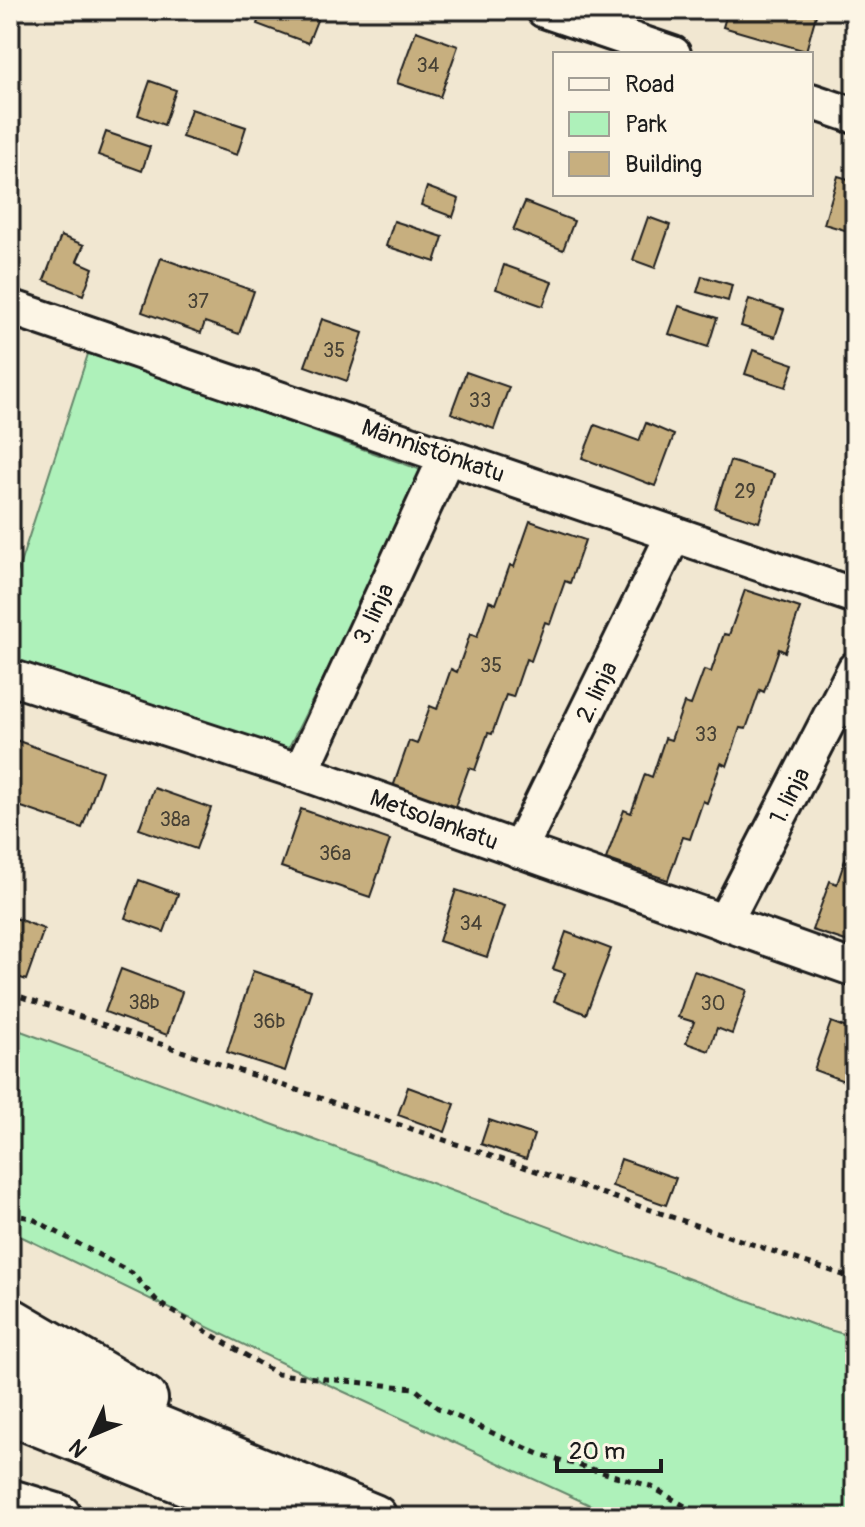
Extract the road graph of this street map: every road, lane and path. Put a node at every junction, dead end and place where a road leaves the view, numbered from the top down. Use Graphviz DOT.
graph roads {
  1 [pos="544,10"];
  2 [pos="667,52"];
  3 [pos="813,102"];
  4 [pos="855,116"];
  5 [pos="10,307"];
  6 [pos="447,456"];
  7 [pos="674,534"];
  8 [pos="855,596"];
  9 [pos="855,669"];
  10 [pos="10,677"];
  11 [pos="301,772"];
  12 [pos="519,850"];
  13 [pos="724,923"];
  14 [pos="855,969"];
  15 [pos="10,993"];
  16 [pos="10,1214"];
  17 [pos="855,1279"];
  18 [pos="10,1320"];
  19 [pos="10,1367"];
  20 [pos="10,1412"];
  21 [pos="275,1497"];
  22 [pos="10,1502"];
  23 [pos="59,1517"];
  24 [pos="374,1517"];
  25 [pos="704,1517"];
  1 -- 2 [label="street"];
  3 -- 4 [label="street"];
  5 -- 6 [label="street, Männistönkatu"];
  6 -- 7 [label="street, Männistönkatu"];
  6 -- 11 [label="street, 3. linja"];
  7 -- 8 [label="street, Männistönkatu"];
  7 -- 12 [label="street, 2. linja"];
  9 -- 13 [label="street, 1. linja"];
  10 -- 11 [label="street, Metsolankatu"];
  11 -- 12 [label="street, Metsolankatu"];
  12 -- 13 [label="street, Metsolankatu"];
  13 -- 14 [label="street, Metsolankatu"];
  15 -- 17 [label="path"];
  16 -- 25 [label="path"];
  18 -- 21 [label="highway"];
  19 -- 21 [label="highway"];
  20 -- 21 [label="highway"];
  21 -- 24 [label="highway"];
  22 -- 23 [label="highway"];
}
